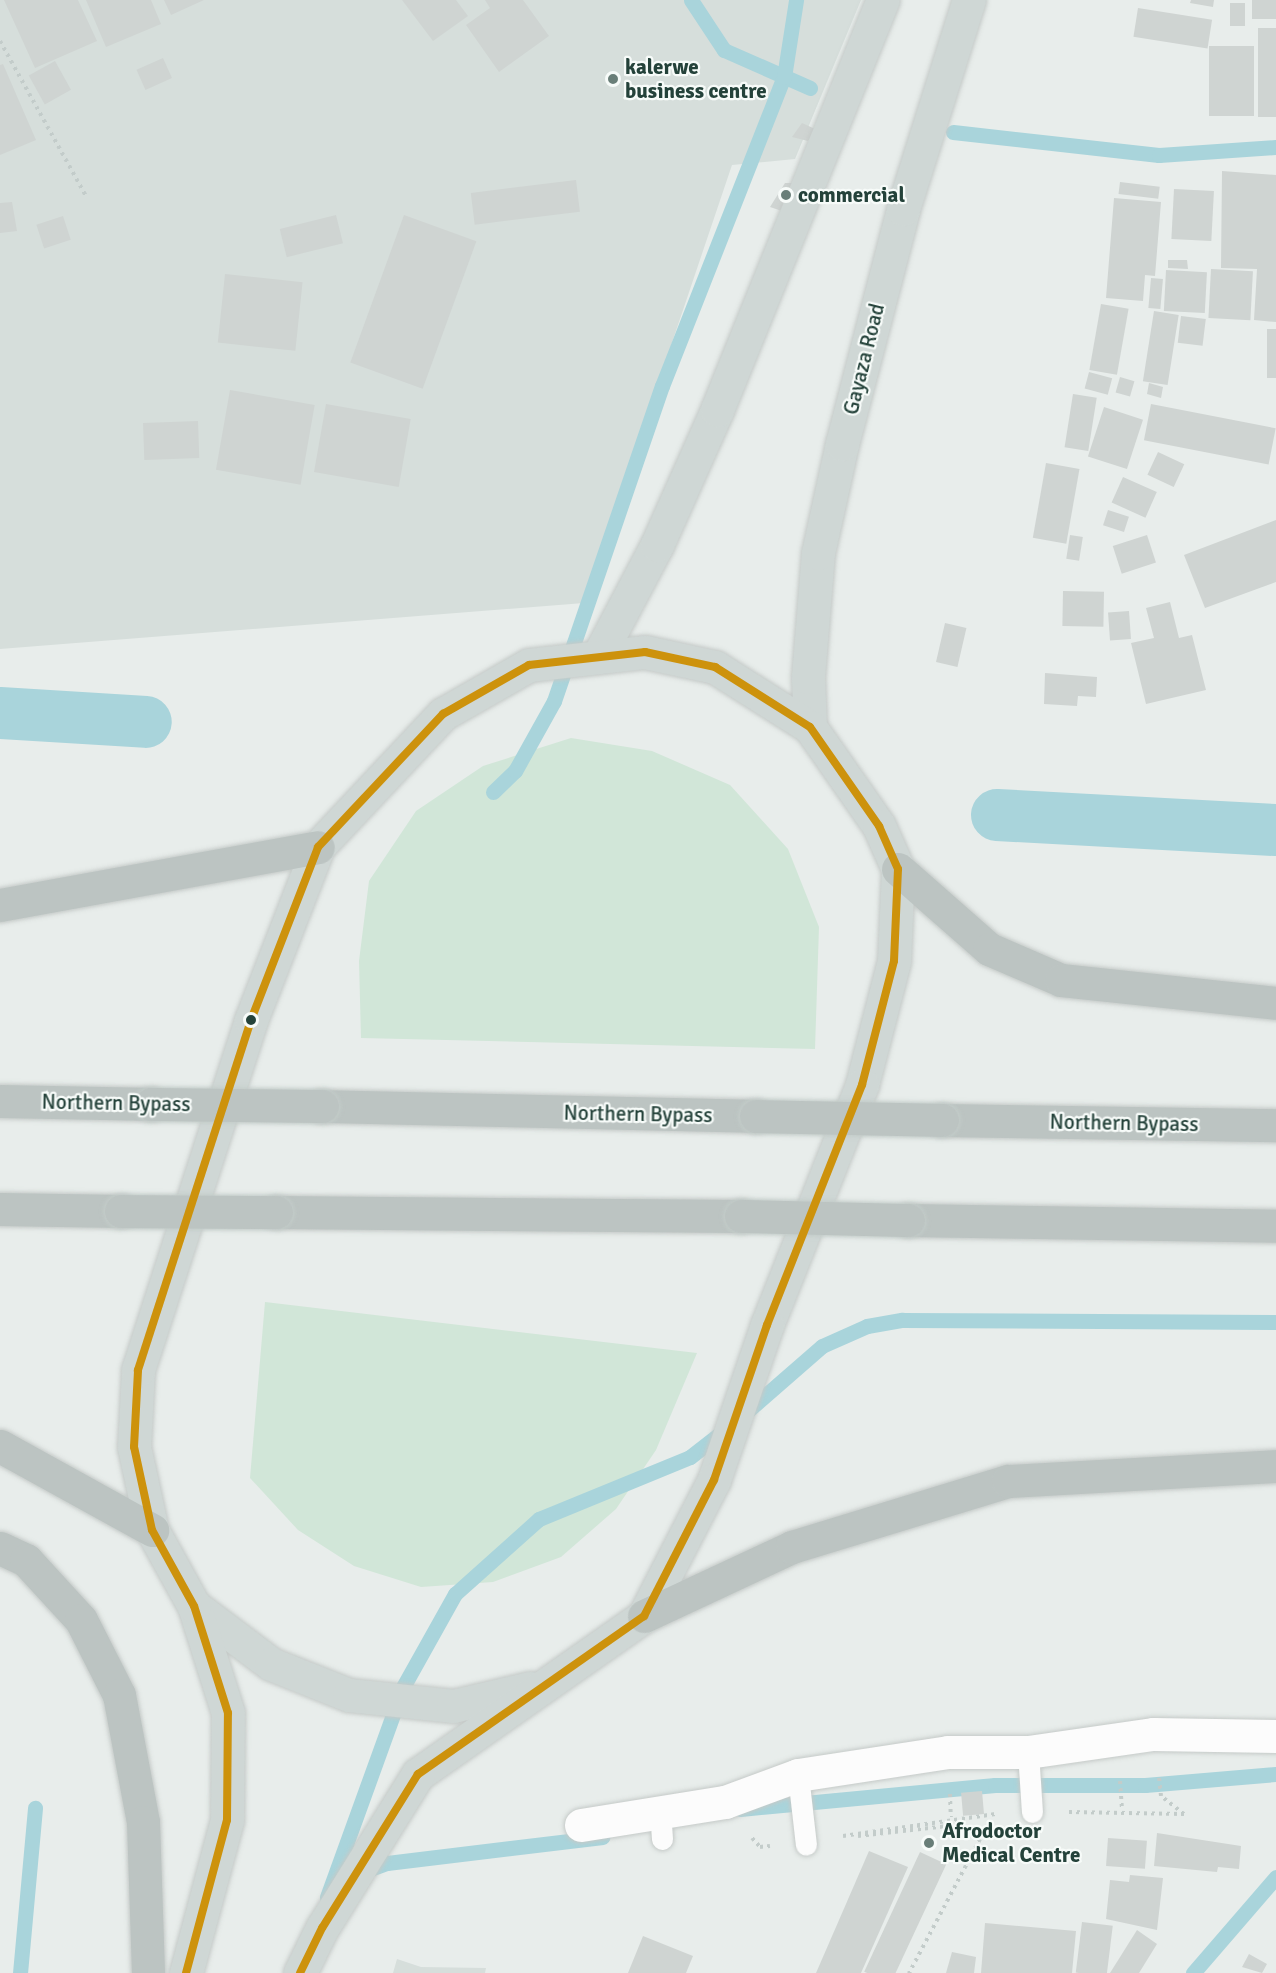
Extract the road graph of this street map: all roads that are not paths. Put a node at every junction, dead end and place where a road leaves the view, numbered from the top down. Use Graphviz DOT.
graph roads {
  1 [pos="883,0"];
  2 [pos="969,0"];
  3 [pos="600,653"];
  4 [pos="810,727"];
  5 [pos="318,847"];
  6 [pos="898,869"];
  7 [pos="0,905"];
  8 [pos="1276,1003"];
  9 [pos="0,1101"];
  10 [pos="1276,1125"];
  11 [pos="0,1209"];
  12 [pos="1276,1226"];
  13 [pos="0,1446"];
  14 [pos="1276,1466"];
  15 [pos="152,1530"];
  16 [pos="0,1548"];
  17 [pos="194,1606"];
  18 [pos="644,1616"];
  19 [pos="548,1683"];
  20 [pos="1276,1736"];
  21 [pos="1028,1752"];
  22 [pos="798,1775"];
  23 [pos="1032,1812"];
  24 [pos="581,1825"];
  25 [pos="813,1842"];
  26 [pos="148,1973"];
  27 [pos="186,1973"];
  28 [pos="300,1973"];
  1 -- 3 [label="main road"];
  2 -- 4 [label="main road, Gayaza Road"];
  3 -- 4 [label="main road"];
  3 -- 5 [label="main road"];
  4 -- 6 [label="main road"];
  5 -- 7 [label="highway"];
  5 -- 15 [label="main road"];
  6 -- 8 [label="highway"];
  6 -- 18 [label="main road"];
  9 -- 10 [label="highway, Northern Bypass, bridge"];
  11 -- 12 [label="highway, bridge"];
  13 -- 15 [label="highway"];
  14 -- 18 [label="highway"];
  15 -- 17 [label="main road"];
  16 -- 26 [label="highway"];
  17 -- 19 [label="main road"];
  17 -- 27 [label="main road"];
  18 -- 19 [label="main road"];
  19 -- 28 [label="main road"];
  20 -- 21 [label="street"];
  21 -- 22 [label="street"];
  21 -- 23 [label="lane"];
  22 -- 24 [label="street"];
  22 -- 25 [label="lane"];
}
